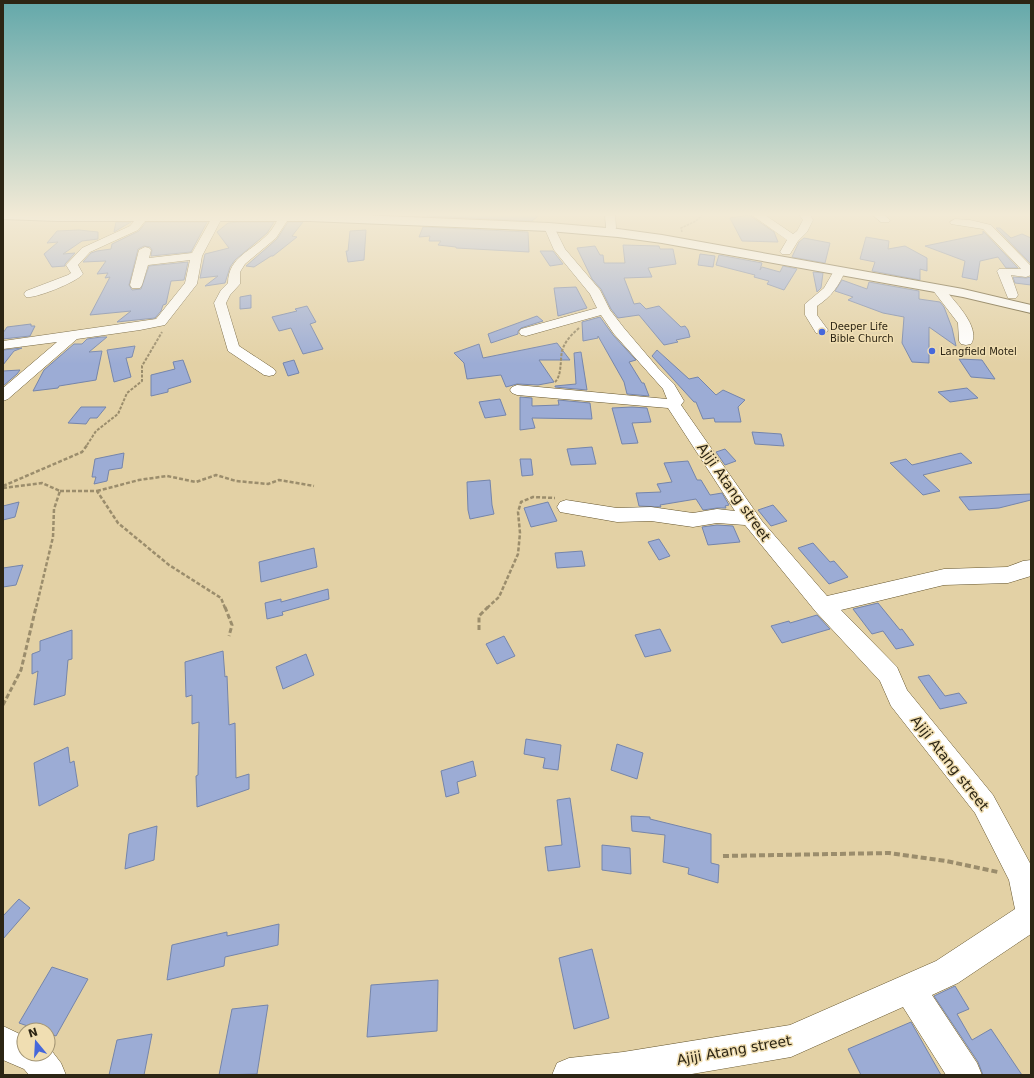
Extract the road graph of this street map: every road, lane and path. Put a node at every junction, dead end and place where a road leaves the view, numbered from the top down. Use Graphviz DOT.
graph roads {
  1 [pos="74,263"];
  2 [pos="143,263"];
  3 [pos="194,263"];
  4 [pos="240,263"];
  5 [pos="571,263"];
  6 [pos="796,263"];
  7 [pos="849,263"];
  8 [pos="1022,263"];
  9 [pos="839,271"];
  10 [pos="136,285"];
  11 [pos="938,289"];
  12 [pos="30,294"];
  13 [pos="1012,295"];
  14 [pos="1031,300"];
  15 [pos="1031,309"];
  16 [pos="604,310"];
  17 [pos="167,313"];
  18 [pos="581,315"];
  19 [pos="820,330"];
  20 [pos="526,332"];
  21 [pos="73,335"];
  22 [pos="966,341"];
  23 [pos="3,345"];
  24 [pos="269,372"];
  25 [pos="517,390"];
  26 [pos="543,393"];
  27 [pos="3,396"];
  28 [pos="673,404"];
  29 [pos="314,486"];
  30 [pos="3,487"];
  31 [pos="60,491"];
  32 [pos="96,491"];
  33 [pos="566,507"];
  34 [pos="750,519"];
  35 [pos="1031,568"];
  36 [pos="824,606"];
  37 [pos="479,630"];
  38 [pos="229,636"];
  39 [pos="3,705"];
  40 [pos="722,856"];
  41 [pos="1022,877"];
  42 [pos="910,989"];
  43 [pos="3,1042"];
  44 [pos="16,1049"];
  45 [pos="40,1062"];
  46 [pos="49,1075"];
  47 [pos="569,1075"];
  48 [pos="965,1075"];
  1 -- 12 [label="street"];
  2 -- 10 [label="street"];
  3 -- 17 [label="street"];
  4 -- 24 [label="street"];
  5 -- 16 [label="street, Ajiji Atang street"];
  6 -- 9 [label="main road"];
  7 -- 13 [label="main road"];
  8 -- 13 [label="street"];
  9 -- 11 [label="main road"];
  9 -- 19 [label="street"];
  11 -- 15 [label="main road"];
  11 -- 22 [label="street"];
  13 -- 14 [label="main road"];
  16 -- 18 [label="street"];
  16 -- 28 [label="street, Ajiji Atang street"];
  17 -- 21 [label="street"];
  17 -- 30 [label="path"];
  18 -- 20 [label="street"];
  18 -- 26 [label="path"];
  21 -- 23 [label="street"];
  21 -- 27 [label="street"];
  25 -- 26 [label="street"];
  26 -- 28 [label="street"];
  28 -- 34 [label="street, Ajiji Atang street"];
  29 -- 32 [label="path"];
  30 -- 31 [label="path"];
  31 -- 32 [label="path"];
  31 -- 39 [label="path"];
  32 -- 38 [label="path"];
  33 -- 34 [label="street"];
  33 -- 37 [label="path"];
  34 -- 36 [label="street, Ajiji Atang street"];
  35 -- 36 [label="street"];
  36 -- 41 [label="street, Ajiji Atang street"];
  40 -- 41 [label="path"];
  41 -- 42 [label="street, Ajiji Atang street"];
  42 -- 47 [label="street, Ajiji Atang street"];
  42 -- 48 [label="street"];
  43 -- 44 [label="street"];
  45 -- 46 [label="street"];
}
